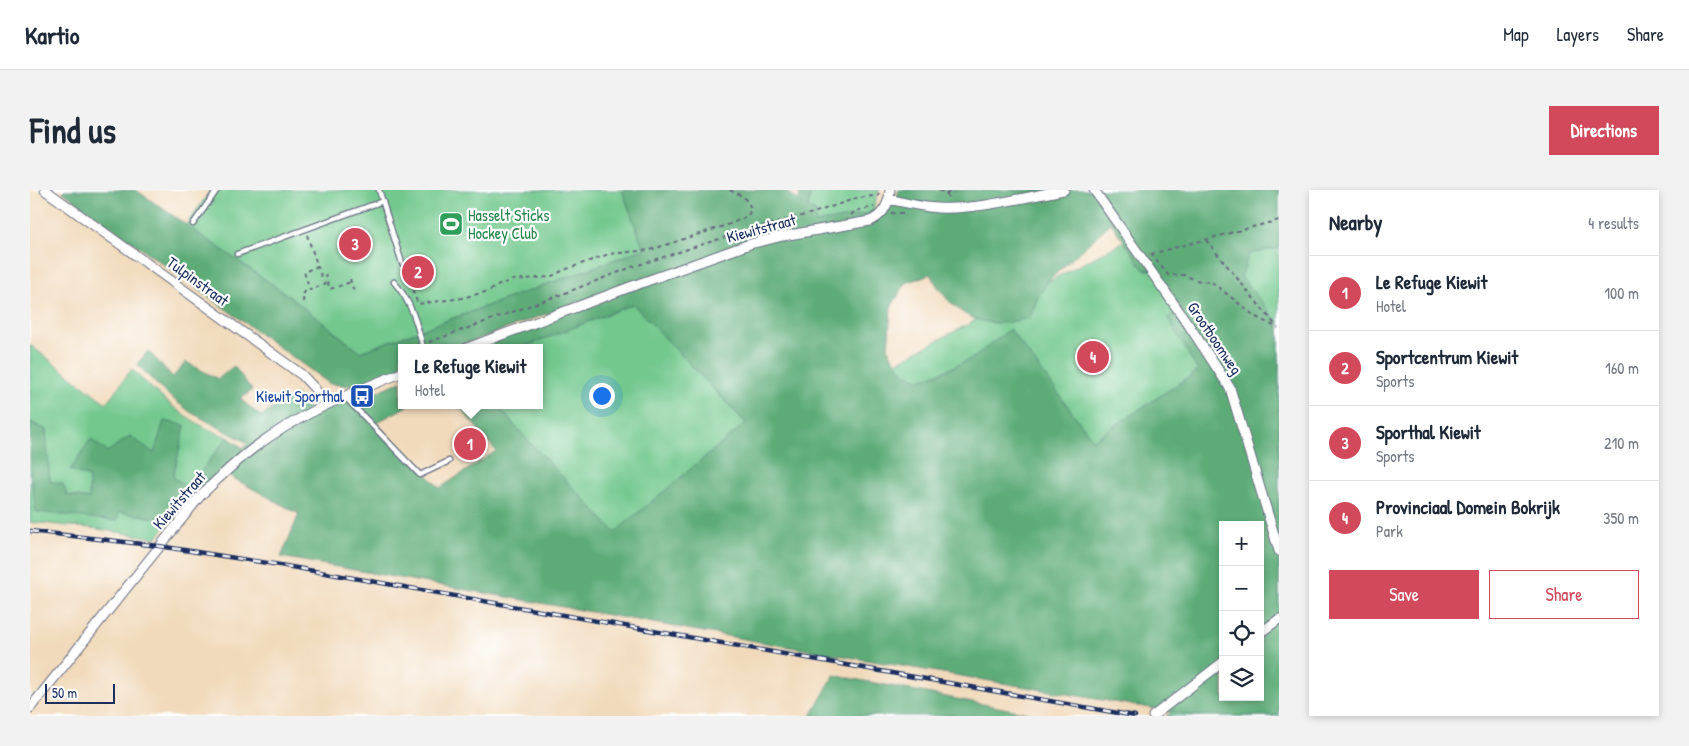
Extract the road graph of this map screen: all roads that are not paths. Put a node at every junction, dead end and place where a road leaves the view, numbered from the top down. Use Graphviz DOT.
graph roads {
  1 [pos="45,190"];
  2 [pos="217,190"];
  3 [pos="379,190"];
  4 [pos="1064,190"];
  5 [pos="1094,190"];
  6 [pos="57,193"];
  7 [pos="885,194"];
  8 [pos="383,201"];
  9 [pos="193,224"];
  10 [pos="237,254"];
  11 [pos="402,264"];
  12 [pos="394,282"];
  13 [pos="422,344"];
  14 [pos="478,344"];
  15 [pos="398,374"];
  16 [pos="344,396"];
  17 [pos="325,405"];
  18 [pos="449,461"];
  19 [pos="1279,551"];
  20 [pos="1279,619"];
  21 [pos="1264,630"];
  22 [pos="1219,665"];
  23 [pos="30,708"];
  24 [pos="1153,716"];
  1 -- 6 [label="street, Tulpinstraat"];
  2 -- 9 [label="lane"];
  3 -- 8 [label="lane"];
  4 -- 7 [label="street"];
  5 -- 19 [label="street, Grootboomweg"];
  6 -- 17 [label="street, Tulpinstraat"];
  7 -- 14 [label="street, Kiewitstraat"];
  8 -- 10 [label="lane"];
  8 -- 11 [label="lane"];
  12 -- 13 [label="lane"];
  15 -- 16 [label="street, Kiewitstraat"];
  16 -- 17 [label="street, Kiewitstraat"];
  16 -- 18 [label="lane"];
  17 -- 23 [label="street, Kiewitstraat"];
  20 -- 21 [label="street"];
  22 -- 24 [label="street"];
}
